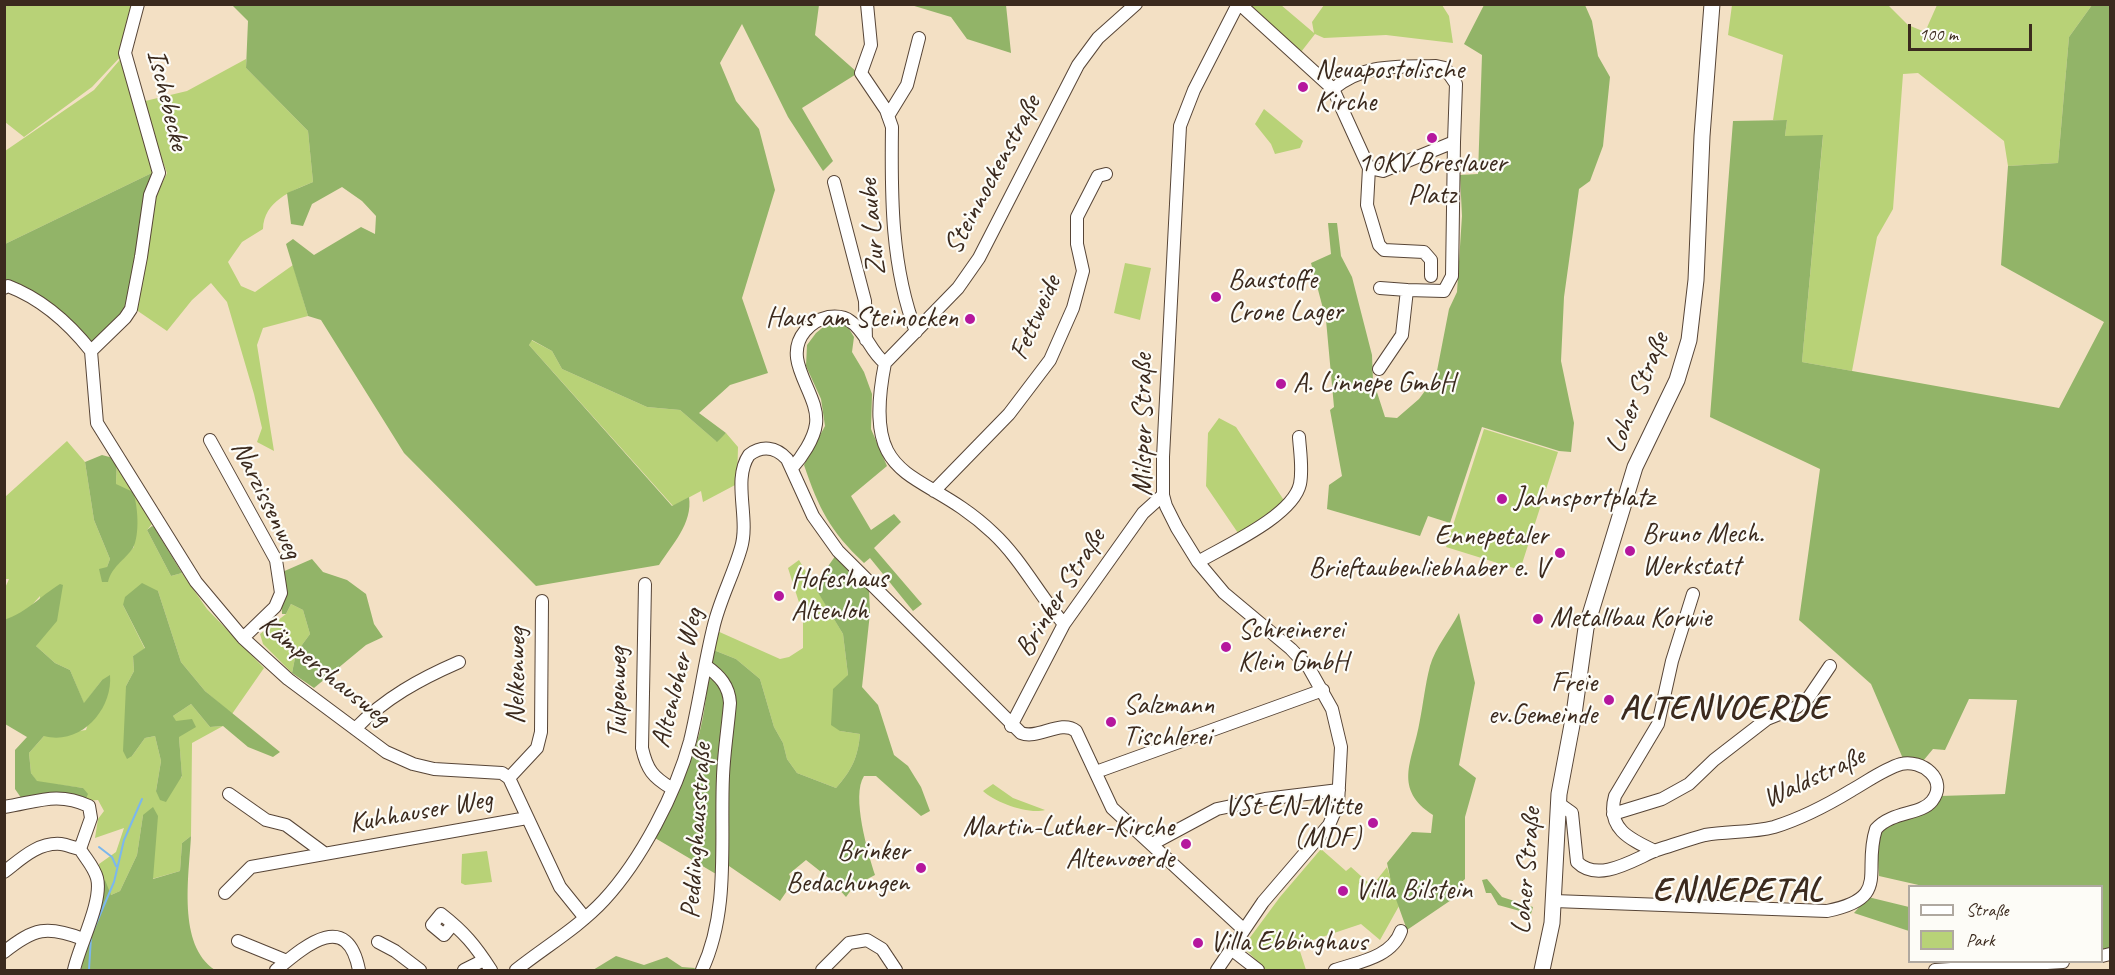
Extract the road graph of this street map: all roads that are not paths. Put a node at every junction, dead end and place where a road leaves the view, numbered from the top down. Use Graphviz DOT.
graph roads {
  1 [pos="138,4"];
  2 [pos="867,4"];
  3 [pos="1136,4"];
  4 [pos="1712,4"];
  5 [pos="1237,5"];
  6 [pos="919,38"];
  7 [pos="1333,89"];
  8 [pos="888,116"];
  9 [pos="1454,142"];
  10 [pos="1369,168"];
  11 [pos="1106,174"];
  12 [pos="834,182"];
  13 [pos="1431,276"];
  14 [pos="4,288"];
  15 [pos="1380,288"];
  16 [pos="1407,290"];
  17 [pos="916,332"];
  18 [pos="866,342"];
  19 [pos="91,351"];
  20 [pos="885,363"];
  21 [pos="1379,369"];
  22 [pos="1299,437"];
  23 [pos="210,440"];
  24 [pos="792,468"];
  25 [pos="934,491"];
  26 [pos="1163,495"];
  27 [pos="1198,562"];
  28 [pos="645,584"];
  29 [pos="1693,594"];
  30 [pos="542,601"];
  31 [pos="1064,624"];
  32 [pos="243,638"];
  33 [pos="459,662"];
  34 [pos="706,666"];
  35 [pos="1830,666"];
  36 [pos="1323,690"];
  37 [pos="1011,726"];
  38 [pos="355,729"];
  39 [pos="1096,772"];
  40 [pos="509,778"];
  41 [pos="671,788"];
  42 [pos="1339,790"];
  43 [pos="229,794"];
  44 [pos="1558,803"];
  45 [pos="4,807"];
  46 [pos="1613,814"];
  47 [pos="527,818"];
  48 [pos="1152,844"];
  49 [pos="80,849"];
  50 [pos="1655,851"];
  51 [pos="324,853"];
  52 [pos="4,873"];
  53 [pos="225,893"];
  54 [pos="1554,901"];
  55 [pos="585,918"];
  56 [pos="453,924"];
  57 [pos="1244,929"];
  58 [pos="1401,931"];
  59 [pos="83,939"];
  60 [pos="238,941"];
  61 [pos="378,942"];
  62 [pos="1231,949"];
  63 [pos="4,952"];
  64 [pos="287,961"];
  65 [pos="2047,963"];
  66 [pos="487,965"];
  67 [pos="74,970"];
  68 [pos="276,970"];
  69 [pos="359,970"];
  70 [pos="420,970"];
  71 [pos="464,970"];
  72 [pos="516,970"];
  73 [pos="702,970"];
  74 [pos="822,970"];
  75 [pos="896,970"];
  76 [pos="1216,970"];
  77 [pos="1258,970"];
  78 [pos="1335,970"];
  79 [pos="1542,970"];
  80 [pos="1935,970"];
  1 -- 19 [label="street, Ischebecke"];
  2 -- 8 [label="street, Zur Laube"];
  3 -- 17 [label="street, Steinnockenstraße"];
  4 -- 44 [label="main road, Loher Straße"];
  5 -- 7 [label="street"];
  5 -- 26 [label="street, Milsper Straße"];
  6 -- 8 [label="street"];
  7 -- 9 [label="street"];
  7 -- 10 [label="street"];
  8 -- 17 [label="street, Zur Laube"];
  9 -- 10 [label="street"];
  9 -- 16 [label="street"];
  10 -- 13 [label="street"];
  11 -- 25 [label="street, Fettweide"];
  12 -- 18 [label="street"];
  14 -- 19 [label="street"];
  15 -- 16 [label="street"];
  16 -- 21 [label="street"];
  17 -- 20 [label="street, Steinnockenstraße"];
  18 -- 20 [label="street"];
  18 -- 24 [label="street"];
  19 -- 32 [label="street, Kämpershausweg"];
  20 -- 25 [label="street"];
  22 -- 27 [label="street"];
  23 -- 32 [label="street, Narzissenweg"];
  24 -- 34 [label="street, Altenloher Weg"];
  24 -- 37 [label="street"];
  25 -- 31 [label="street"];
  26 -- 27 [label="street, Milsper Straße"];
  26 -- 31 [label="street, Brinker Straße"];
  27 -- 36 [label="street, Milsper Straße"];
  28 -- 41 [label="street, Tulpenweg"];
  29 -- 46 [label="street"];
  30 -- 40 [label="street, Nelkenweg"];
  31 -- 37 [label="street, Brinker Straße"];
  32 -- 38 [label="street, Kämpershausweg"];
  33 -- 38 [label="street"];
  34 -- 41 [label="street, Altenloher Weg"];
  34 -- 73 [label="street, Peddinghausstraße"];
  35 -- 46 [label="street"];
  36 -- 39 [label="street"];
  36 -- 42 [label="street, Milsper Straße"];
  37 -- 39 [label="street"];
  38 -- 40 [label="street, Kämpershausweg"];
  39 -- 48 [label="street"];
  40 -- 47 [label="street"];
  41 -- 55 [label="street, Altenloher Weg"];
  42 -- 48 [label="street"];
  42 -- 57 [label="street, Milsper Straße"];
  43 -- 51 [label="street, Kuhhauser Weg"];
  44 -- 50 [label="street, Waldstraße"];
  44 -- 54 [label="main road, Loher Straße"];
  45 -- 49 [label="street"];
  46 -- 50 [label="street"];
  47 -- 51 [label="street, Kuhhauser Weg"];
  47 -- 55 [label="street"];
  48 -- 57 [label="street"];
  49 -- 52 [label="street"];
  49 -- 59 [label="street"];
  50 -- 54 [label="street, Waldstraße"];
  51 -- 53 [label="street, Kuhhauser Weg"];
  54 -- 79 [label="main road, Loher Straße"];
  55 -- 72 [label="street"];
  56 -- 66 [label="street"];
  57 -- 62 [label="street, Milsper Straße"];
  58 -- 78 [label="street"];
  59 -- 63 [label="street"];
  59 -- 67 [label="street"];
  60 -- 64 [label="street"];
  61 -- 70 [label="street"];
  62 -- 76 [label="street, Milsper Straße"];
  62 -- 77 [label="street"];
  64 -- 68 [label="street"];
  64 -- 69 [label="street"];
  65 -- 80 [label="street"];
  66 -- 71 [label="street"];
  74 -- 75 [label="street"];
}
